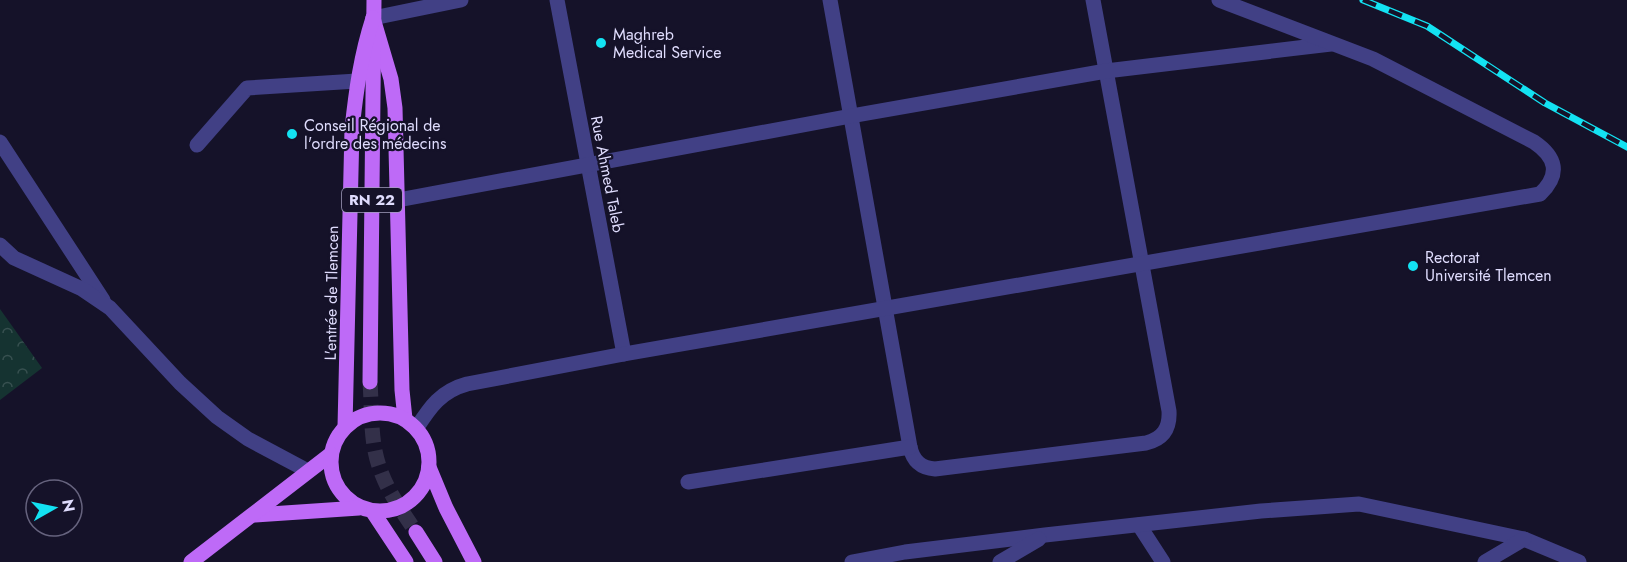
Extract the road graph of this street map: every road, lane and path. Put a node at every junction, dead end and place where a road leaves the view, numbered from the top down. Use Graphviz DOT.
graph roads {
  1 [pos="374,0"];
  2 [pos="460,0"];
  3 [pos="557,0"];
  4 [pos="830,0"];
  5 [pos="1094,0"];
  6 [pos="1219,0"];
  7 [pos="374,18"];
  8 [pos="1334,44"];
  9 [pos="1106,71"];
  10 [pos="357,81"];
  11 [pos="851,116"];
  12 [pos="0,142"];
  13 [pos="197,145"];
  14 [pos="588,166"];
  15 [pos="399,200"];
  16 [pos="0,245"];
  17 [pos="1142,263"];
  18 [pos="108,307"];
  19 [pos="885,308"];
  20 [pos="624,354"];
  21 [pos="370,382"];
  22 [pos="410,424"];
  23 [pos="345,427"];
  24 [pos="910,447"];
  25 [pos="331,454"];
  26 [pos="429,467"];
  27 [pos="308,471"];
  28 [pos="688,482"];
  29 [pos="366,510"];
  30 [pos="255,515"];
  31 [pos="1139,525"];
  32 [pos="416,532"];
  33 [pos="1045,535"];
  34 [pos="1524,539"];
  35 [pos="191,562"];
  36 [pos="406,562"];
  37 [pos="435,562"];
  38 [pos="474,562"];
  39 [pos="852,562"];
  40 [pos="1000,562"];
  41 [pos="1162,562"];
  42 [pos="1485,562"];
  43 [pos="1579,562"];
  1 -- 7 [label="main road, L'entrée de Tlemcen / RN 22"];
  2 -- 7 [label="street"];
  3 -- 14 [label="street, Rue Ahmed Taleb"];
  4 -- 11 [label="street"];
  5 -- 9 [label="street"];
  6 -- 8 [label="street"];
  7 -- 10 [label="main road, L'entrée de Tlemcen"];
  7 -- 15 [label="main road, L'entrée de Tlemcen"];
  7 -- 21 [label="main road, L'entrée de Tlemcen / RN 22"];
  8 -- 9 [label="street"];
  8 -- 17 [label="street"];
  9 -- 11 [label="street"];
  9 -- 17 [label="street"];
  10 -- 13 [label="street"];
  10 -- 23 [label="main road, L'entrée de Tlemcen"];
  11 -- 14 [label="street"];
  11 -- 19 [label="street"];
  12 -- 18 [label="street"];
  14 -- 15 [label="street"];
  14 -- 20 [label="street, Rue Ahmed Taleb"];
  15 -- 22 [label="main road, L'entrée de Tlemcen"];
  16 -- 18 [label="street"];
  17 -- 19 [label="street"];
  17 -- 24 [label="street"];
  18 -- 27 [label="street"];
  19 -- 20 [label="street"];
  19 -- 24 [label="street"];
  20 -- 22 [label="street"];
  22 -- 23 [label="main road"];
  22 -- 26 [label="main road"];
  23 -- 25 [label="main road"];
  24 -- 28 [label="street"];
  25 -- 27 [label="main road"];
  25 -- 29 [label="main road"];
  26 -- 29 [label="main road"];
  26 -- 38 [label="main road"];
  27 -- 30 [label="main road"];
  29 -- 30 [label="main road"];
  29 -- 36 [label="main road"];
  30 -- 35 [label="main road"];
  31 -- 33 [label="street"];
  31 -- 34 [label="street"];
  31 -- 41 [label="street"];
  32 -- 37 [label="main road"];
  33 -- 39 [label="street"];
  33 -- 40 [label="street"];
  34 -- 42 [label="street"];
  34 -- 43 [label="street"];
}
